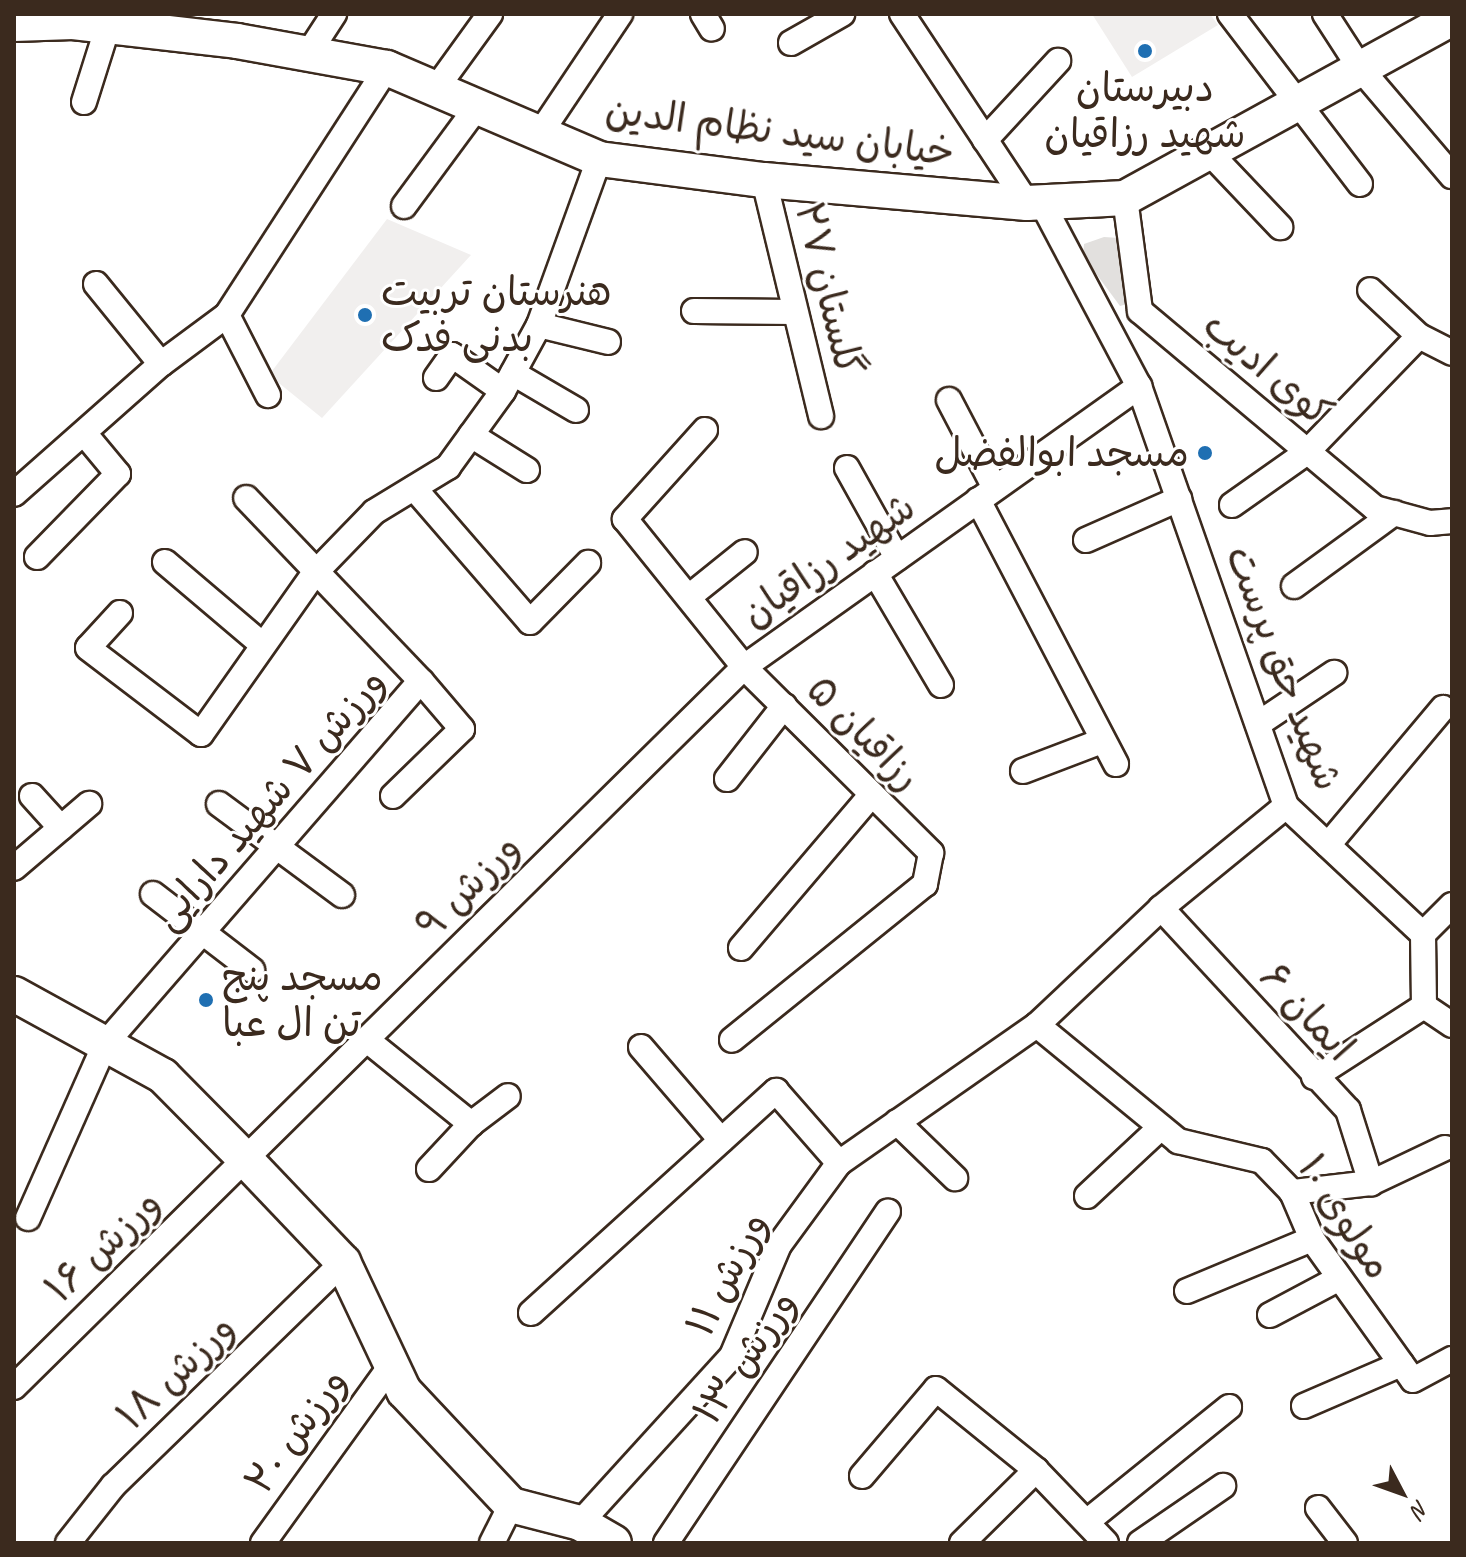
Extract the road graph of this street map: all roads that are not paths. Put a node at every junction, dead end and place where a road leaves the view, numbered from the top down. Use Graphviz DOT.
graph roads {
  1 [pos="334,14"];
  2 [pos="490,14"];
  3 [pos="620,14"];
  4 [pos="842,14"];
  5 [pos="1230,14"];
  6 [pos="1325,14"];
  7 [pos="1452,18"];
  8 [pos="914,20"];
  9 [pos="119,23"];
  10 [pos="14,24"];
  11 [pos="791,43"];
  12 [pos="308,54"];
  13 [pos="1058,61"];
  14 [pos="387,68"];
  15 [pos="1360,68"];
  16 [pos="435,90"];
  17 [pos="1298,100"];
  18 [pos="84,102"];
  19 [pos="477,107"];
  20 [pos="539,135"];
  21 [pos="985,140"];
  22 [pos="1206,149"];
  23 [pos="599,159"];
  24 [pos="1452,176"];
  25 [pos="764,180"];
  26 [pos="1360,184"];
  27 [pos="1125,198"];
  28 [pos="1034,203"];
  29 [pos="404,206"];
  30 [pos="1280,227"];
  31 [pos="96,284"];
  32 [pos="1370,290"];
  33 [pos="694,311"];
  34 [pos="1140,311"];
  35 [pos="794,312"];
  36 [pos="227,315"];
  37 [pos="539,325"];
  38 [pos="1108,329"];
  39 [pos="1419,336"];
  40 [pos="608,342"];
  41 [pos="1452,353"];
  42 [pos="161,364"];
  43 [pos="436,378"];
  44 [pos="508,382"];
  45 [pos="1139,386"];
  46 [pos="268,395"];
  47 [pos="949,400"];
  48 [pos="576,410"];
  49 [pos="821,416"];
  50 [pos="705,430"];
  51 [pos="84,433"];
  52 [pos="471,435"];
  53 [pos="1307,452"];
  54 [pos="847,468"];
  55 [pos="527,470"];
  56 [pos="414,488"];
  57 [pos="14,494"];
  58 [pos="986,494"];
  59 [pos="246,498"];
  60 [pos="1179,499"];
  61 [pos="1232,505"];
  62 [pos="1394,513"];
  63 [pos="1452,521"];
  64 [pos="1086,540"];
  65 [pos="745,552"];
  66 [pos="37,557"];
  67 [pos="897,558"];
  68 [pos="165,562"];
  69 [pos="588,563"];
  70 [pos="875,573"];
  71 [pos="314,574"];
  72 [pos="1294,586"];
  73 [pos="690,596"];
  74 [pos="120,613"];
  75 [pos="263,645"];
  76 [pos="744,667"];
  77 [pos="1334,673"];
  78 [pos="421,681"];
  79 [pos="941,685"];
  80 [pos="784,706"];
  81 [pos="1443,708"];
  82 [pos="1258,724"];
  83 [pos="1102,741"];
  84 [pos="1116,764"];
  85 [pos="1023,771"];
  86 [pos="727,779"];
  87 [pos="872,794"];
  88 [pos="32,796"];
  89 [pos="393,796"];
  90 [pos="89,804"];
  91 [pos="219,804"];
  92 [pos="1286,806"];
  93 [pos="61,828"];
  94 [pos="1328,845"];
  95 [pos="277,846"];
  96 [pos="14,868"];
  97 [pos="153,894"];
  98 [pos="342,895"];
  99 [pos="1452,905"];
  100 [pos="1161,908"];
  101 [pos="204,933"];
  102 [pos="1423,934"];
  103 [pos="741,948"];
  104 [pos="252,970"];
  105 [pos="14,994"];
  106 [pos="1424,1006"];
  107 [pos="1037,1025"];
  108 [pos="1452,1025"];
  109 [pos="367,1040"];
  110 [pos="732,1040"];
  111 [pos="105,1044"];
  112 [pos="641,1047"];
  113 [pos="1314,1077"];
  114 [pos="508,1096"];
  115 [pos="897,1122"];
  116 [pos="471,1124"];
  117 [pos="1161,1127"];
  118 [pos="721,1140"];
  119 [pos="1445,1148"];
  120 [pos="246,1160"];
  121 [pos="839,1163"];
  122 [pos="429,1169"];
  123 [pos="955,1178"];
  124 [pos="1371,1183"];
  125 [pos="1292,1192"];
  126 [pos="1087,1196"];
  127 [pos="888,1212"];
  128 [pos="28,1218"];
  129 [pos="1312,1239"];
  130 [pos="343,1262"];
  131 [pos="1338,1279"];
  132 [pos="1187,1291"];
  133 [pos="531,1313"];
  134 [pos="1270,1315"];
  135 [pos="1452,1359"];
  136 [pos="392,1364"];
  137 [pos="1401,1364"];
  138 [pos="14,1387"];
  139 [pos="1304,1406"];
  140 [pos="1229,1407"];
  141 [pos="1036,1470"];
  142 [pos="862,1476"];
  143 [pos="1223,1486"];
  144 [pos="511,1505"];
  145 [pos="1318,1508"];
  146 [pos="1089,1520"];
  147 [pos="580,1523"];
  148 [pos="68,1543"];
  149 [pos="263,1543"];
  150 [pos="492,1543"];
  151 [pos="614,1543"];
  152 [pos="666,1543"];
  153 [pos="962,1543"];
  154 [pos="1106,1543"];
  155 [pos="1140,1543"];
  156 [pos="1345,1543"];
  1 -- 12 [label="street"];
  2 -- 16 [label="street"];
  3 -- 20 [label="street"];
  4 -- 11 [label="street"];
  5 -- 17 [label="street"];
  6 -- 15 [label="street"];
  7 -- 15 [label="main road"];
  8 -- 21 [label="street"];
  9 -- 10 [label="main road, خیابان سید نظام الدین"];
  9 -- 12 [label="main road, خیابان سید نظام الدین"];
  9 -- 18 [label="street"];
  12 -- 14 [label="main road, خیابان سید نظام الدین"];
  13 -- 21 [label="street"];
  14 -- 16 [label="main road, خیابان سید نظام الدین"];
  14 -- 36 [label="street"];
  15 -- 17 [label="main road"];
  15 -- 24 [label="street"];
  16 -- 19 [label="main road, خیابان سید نظام الدین"];
  17 -- 22 [label="main road"];
  17 -- 26 [label="street"];
  19 -- 20 [label="main road, خیابان سید نظام الدین"];
  19 -- 29 [label="street"];
  20 -- 23 [label="main road, خیابان سید نظام الدین"];
  21 -- 28 [label="street"];
  22 -- 27 [label="main road"];
  22 -- 30 [label="street"];
  23 -- 25 [label="main road, خیابان سید نظام الدین"];
  23 -- 37 [label="street"];
  25 -- 28 [label="main road, خیابان سید نظام الدین"];
  25 -- 35 [label="street, گلستان ۲۷"];
  27 -- 28 [label="main road, خیابان سید نظام الدین"];
  27 -- 34 [label="street"];
  28 -- 38 [label="street"];
  31 -- 42 [label="street"];
  32 -- 39 [label="street"];
  33 -- 35 [label="street"];
  34 -- 38 [label="street"];
  34 -- 53 [label="street, کوی ادیب"];
  35 -- 49 [label="street, گلستان ۲۷"];
  36 -- 42 [label="street"];
  36 -- 46 [label="street"];
  37 -- 40 [label="street"];
  37 -- 44 [label="street"];
  38 -- 45 [label="street"];
  39 -- 41 [label="street"];
  39 -- 53 [label="street"];
  42 -- 51 [label="street"];
  43 -- 44 [label="street"];
  44 -- 48 [label="street"];
  44 -- 52 [label="street"];
  45 -- 58 [label="street, شهید رزاقیان"];
  45 -- 60 [label="street, شهید حق پرست"];
  47 -- 58 [label="street"];
  50 -- 73 [label="street, رزاقیان ۵"];
  51 -- 57 [label="street"];
  51 -- 66 [label="street"];
  52 -- 55 [label="street"];
  52 -- 56 [label="street"];
  53 -- 61 [label="street"];
  53 -- 62 [label="street, کوی ادیب"];
  54 -- 67 [label="street"];
  56 -- 69 [label="street"];
  56 -- 71 [label="street"];
  58 -- 67 [label="street, شهید رزاقیان"];
  58 -- 83 [label="street"];
  59 -- 71 [label="street, ورزش ۷ شهید دارایی"];
  60 -- 64 [label="street"];
  60 -- 82 [label="street, شهید حق پرست"];
  62 -- 63 [label="street, کوی ادیب"];
  62 -- 72 [label="street"];
  65 -- 73 [label="street"];
  67 -- 70 [label="street, شهید رزاقیان"];
  68 -- 75 [label="street"];
  70 -- 76 [label="street, شهید رزاقیان"];
  70 -- 79 [label="street"];
  71 -- 75 [label="street"];
  71 -- 78 [label="street, ورزش ۷ شهید دارایی"];
  73 -- 76 [label="street, رزاقیان ۵"];
  74 -- 75 [label="street"];
  76 -- 80 [label="street, رزاقیان ۵"];
  76 -- 109 [label="street, ورزش ۹"];
  77 -- 82 [label="street"];
  78 -- 89 [label="street"];
  78 -- 95 [label="street, ورزش ۷ شهید دارایی"];
  80 -- 86 [label="street"];
  80 -- 87 [label="street, رزاقیان ۵"];
  81 -- 94 [label="street"];
  82 -- 92 [label="street, شهید حق پرست"];
  83 -- 84 [label="street"];
  83 -- 85 [label="street"];
  87 -- 103 [label="street"];
  87 -- 110 [label="street, رزاقیان ۵"];
  88 -- 93 [label="street"];
  90 -- 93 [label="street"];
  91 -- 95 [label="street"];
  92 -- 94 [label="street, شهید حق پرست"];
  92 -- 100 [label="street, ورزش ۱۱"];
  93 -- 96 [label="street"];
  94 -- 102 [label="street, شهید حق پرست"];
  95 -- 98 [label="street"];
  95 -- 101 [label="street, ورزش ۷ شهید دارایی"];
  97 -- 101 [label="street"];
  99 -- 102 [label="street"];
  100 -- 107 [label="street, ورزش ۱۱"];
  100 -- 113 [label="street, ایمان ۶"];
  101 -- 104 [label="street"];
  101 -- 111 [label="street, ورزش ۷ شهید دارایی"];
  102 -- 106 [label="street"];
  105 -- 111 [label="main road"];
  106 -- 108 [label="street"];
  106 -- 113 [label="street"];
  107 -- 115 [label="street, ورزش ۱۱"];
  107 -- 117 [label="street, مولوی ۱۰"];
  109 -- 116 [label="street"];
  109 -- 120 [label="street, ورزش ۹"];
  111 -- 120 [label="main road"];
  111 -- 128 [label="street, ورزش ۷ شهید دارایی"];
  112 -- 118 [label="street"];
  113 -- 124 [label="street, ایمان ۶"];
  114 -- 116 [label="street"];
  115 -- 121 [label="street, ورزش ۱۱"];
  115 -- 123 [label="street"];
  116 -- 122 [label="street"];
  117 -- 125 [label="street, مولوی ۱۰"];
  117 -- 126 [label="street"];
  118 -- 121 [label="street"];
  118 -- 133 [label="street"];
  119 -- 124 [label="street"];
  120 -- 130 [label="main road"];
  120 -- 138 [label="street, ورزش ۱۶"];
  121 -- 147 [label="street, ورزش ۱۱"];
  124 -- 125 [label="street"];
  125 -- 129 [label="street, مولوی ۱۰"];
  127 -- 152 [label="street, ورزش ۱۳"];
  129 -- 131 [label="street, مولوی ۱۰"];
  129 -- 132 [label="street"];
  130 -- 136 [label="main road"];
  130 -- 148 [label="street, ورزش ۱۸"];
  131 -- 134 [label="street"];
  131 -- 137 [label="street, مولوی ۱۰"];
  135 -- 137 [label="street"];
  136 -- 144 [label="main road"];
  136 -- 149 [label="street, ورزش ۲۰"];
  137 -- 139 [label="street"];
  140 -- 146 [label="street"];
  141 -- 142 [label="street"];
  141 -- 146 [label="street"];
  141 -- 153 [label="street"];
  143 -- 155 [label="street"];
  144 -- 147 [label="main road"];
  144 -- 150 [label="street"];
  145 -- 156 [label="street"];
  146 -- 154 [label="street"];
  147 -- 151 [label="main road"];
}
